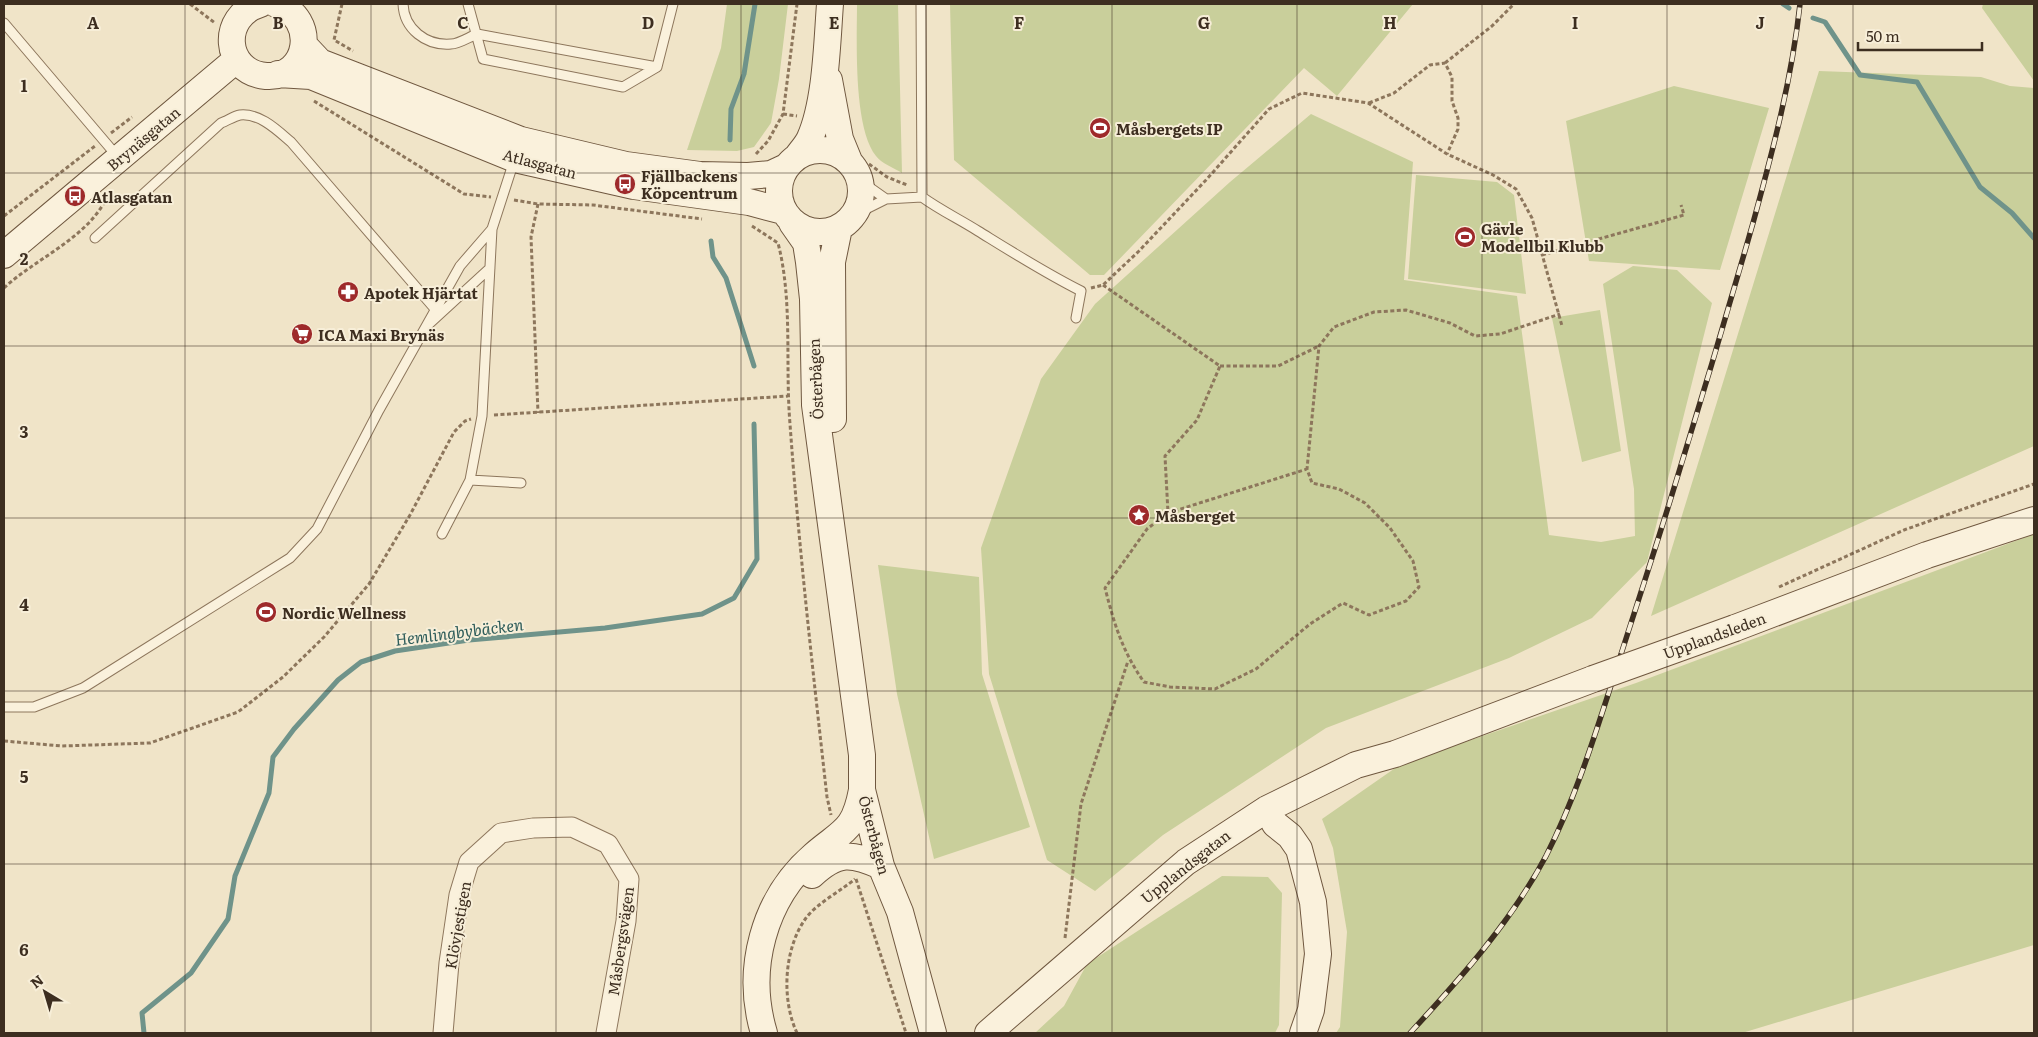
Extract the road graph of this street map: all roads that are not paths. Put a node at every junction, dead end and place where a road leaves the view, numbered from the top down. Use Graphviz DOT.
graph roads {
  1 [pos="403,4"];
  2 [pos="468,4"];
  3 [pos="673,4"];
  4 [pos="830,4"];
  5 [pos="921,4"];
  6 [pos="248,6"];
  7 [pos="291,6"];
  8 [pos="4,23"];
  9 [pos="477,34"];
  10 [pos="304,45"];
  11 [pos="237,59"];
  12 [pos="826,63"];
  13 [pos="657,67"];
  14 [pos="278,74"];
  15 [pos="518,149"];
  16 [pos="119,158"];
  17 [pos="791,162"];
  18 [pos="853,166"];
  19 [pos="922,197"];
  20 [pos="886,199"];
  21 [pos="788,217"];
  22 [pos="847,222"];
  23 [pos="492,229"];
  24 [pos="94,238"];
  25 [pos="4,255"];
  26 [pos="490,268"];
  27 [pos="434,309"];
  28 [pos="1076,318"];
  29 [pos="424,330"];
  30 [pos="470,480"];
  31 [pos="521,483"];
  32 [pos="2034,520"];
  33 [pos="442,534"];
  34 [pos="832,540"];
  35 [pos="4,707"];
  36 [pos="862,756"];
  37 [pos="862,790"];
  38 [pos="1271,816"];
  39 [pos="533,828"];
  40 [pos="847,857"];
  41 [pos="881,866"];
  42 [pos="900,912"];
  43 [pos="443,1033"];
  44 [pos="606,1033"];
  45 [pos="764,1033"];
  46 [pos="777,1033"];
  47 [pos="933,1033"];
  48 [pos="989,1033"];
  49 [pos="1290,1033"];
  50 [pos="1303,1033"];
  1 -- 9 [label="lane"];
  2 -- 9 [label="lane"];
  3 -- 13 [label="lane"];
  4 -- 12 [label="main road"];
  5 -- 19 [label="lane"];
  6 -- 11 [label="main road"];
  7 -- 10 [label="main road"];
  8 -- 16 [label="lane"];
  9 -- 13 [label="lane"];
  9 -- 13 [label="lane"];
  10 -- 14 [label="main road"];
  10 -- 15 [label="main road, Atlasgatan"];
  11 -- 14 [label="main road, Atlasgatan"];
  11 -- 16 [label="main road, Brynäsgatan"];
  12 -- 17 [label="main road"];
  12 -- 18 [label="main road"];
  14 -- 15 [label="main road, Atlasgatan"];
  15 -- 17 [label="main road, Atlasgatan"];
  15 -- 21 [label="main road, Atlasgatan"];
  15 -- 23 [label="lane"];
  16 -- 25 [label="main road, Brynäsgatan"];
  17 -- 18 [label="main road"];
  17 -- 21 [label="main road"];
  18 -- 20 [label="lane"];
  18 -- 22 [label="main road"];
  19 -- 20 [label="lane"];
  19 -- 28 [label="lane"];
  20 -- 22 [label="lane"];
  21 -- 22 [label="main road"];
  21 -- 34 [label="main road, Österbågen"];
  22 -- 34 [label="main road, Österbågen"];
  23 -- 26 [label="lane"];
  23 -- 27 [label="lane"];
  24 -- 27 [label="lane"];
  26 -- 29 [label="lane"];
  26 -- 30 [label="lane"];
  27 -- 29 [label="lane"];
  29 -- 35 [label="lane"];
  30 -- 31 [label="lane"];
  30 -- 33 [label="lane"];
  32 -- 38 [label="main road, Upplandsleden, bridge"];
  34 -- 36 [label="main road, Österbågen"];
  36 -- 37 [label="main road, Österbågen"];
  36 -- 42 [label="main road, Österbågen"];
  37 -- 40 [label="main road"];
  37 -- 41 [label="main road, Österbågen"];
  38 -- 48 [label="main road, Upplandsgatan"];
  38 -- 49 [label="main road"];
  38 -- 50 [label="main road"];
  39 -- 43 [label="street, Klövjestigen"];
  39 -- 44 [label="street, Måsbergsvägen"];
  40 -- 41 [label="main road"];
  40 -- 45 [label="main road"];
  40 -- 46 [label="main road"];
  41 -- 42 [label="main road, Österbågen"];
  42 -- 47 [label="main road, Österbågen"];
}
